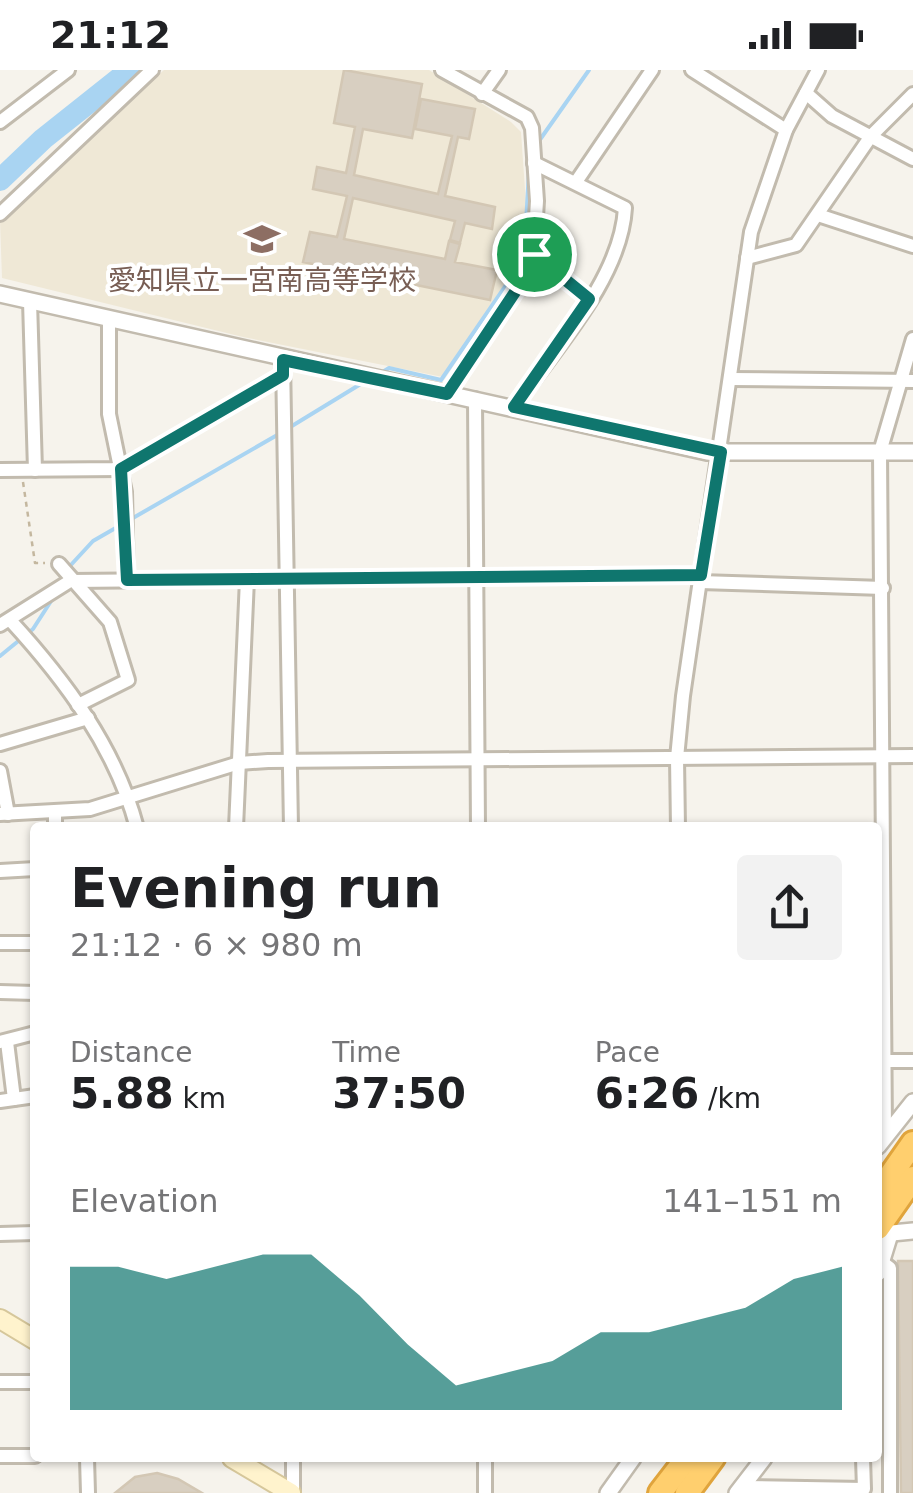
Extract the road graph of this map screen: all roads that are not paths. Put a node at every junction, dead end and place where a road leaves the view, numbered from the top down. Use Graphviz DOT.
graph roads {
  1 [pos="68,70"];
  2 [pos="152,70"];
  3 [pos="442,70"];
  4 [pos="499,70"];
  5 [pos="652,70"];
  6 [pos="692,70"];
  7 [pos="818,70"];
  8 [pos="806,93"];
  9 [pos="482,94"];
  10 [pos="913,94"];
  11 [pos="0,122"];
  12 [pos="786,130"];
  13 [pos="871,136"];
  14 [pos="913,160"];
  15 [pos="534,163"];
  16 [pos="576,182"];
  17 [pos="0,214"];
  18 [pos="818,215"];
  19 [pos="913,246"];
  20 [pos="534,254"];
  21 [pos="747,258"];
  22 [pos="0,294"];
  23 [pos="589,299"];
  24 [pos="30,301"];
  25 [pos="108,318"];
  26 [pos="913,339"];
  27 [pos="283,368"];
  28 [pos="730,379"];
  29 [pos="906,381"];
  30 [pos="447,394"];
  31 [pos="475,399"];
  32 [pos="514,407"];
  33 [pos="721,452"];
  34 [pos="880,452"];
  35 [pos="913,452"];
  36 [pos="121,469"];
  37 [pos="0,470"];
  38 [pos="28,470"];
  39 [pos="59,564"];
  40 [pos="477,577"];
  41 [pos="700,578"];
  42 [pos="247,579"];
  43 [pos="288,579"];
  44 [pos="70,580"];
  45 [pos="127,580"];
  46 [pos="883,588"];
  47 [pos="5,622"];
  48 [pos="78,705"];
  49 [pos="88,718"];
  50 [pos="0,744"];
  51 [pos="882,756"];
  52 [pos="913,756"];
  53 [pos="677,758"];
  54 [pos="478,760"];
  55 [pos="290,761"];
  56 [pos="239,763"];
  57 [pos="0,771"];
  58 [pos="129,798"];
  59 [pos="54,812"];
  60 [pos="4,814"];
  61 [pos="55,822"];
  62 [pos="135,822"];
  63 [pos="236,822"];
  64 [pos="291,822"];
  65 [pos="478,822"];
  66 [pos="678,822"];
  67 [pos="30,869"];
  68 [pos="0,871"];
  69 [pos="0,943"];
  70 [pos="30,943"];
  71 [pos="0,992"];
  72 [pos="30,992"];
  73 [pos="30,1034"];
  74 [pos="4,1042"];
  75 [pos="882,1061"];
  76 [pos="913,1061"];
  77 [pos="7,1100"];
  78 [pos="913,1102"];
  79 [pos="882,1139"];
  80 [pos="913,1143"];
  81 [pos="913,1178"];
  82 [pos="882,1187"];
  83 [pos="30,1233"];
  84 [pos="885,1233"];
  85 [pos="913,1233"];
  86 [pos="0,1234"];
  87 [pos="882,1268"];
  88 [pos="0,1318"];
  89 [pos="30,1337"];
  90 [pos="0,1382"];
  91 [pos="30,1382"];
  92 [pos="0,1456"];
  93 [pos="30,1456"];
  94 [pos="87,1462"];
  95 [pos="239,1462"];
  96 [pos="293,1462"];
  97 [pos="485,1462"];
  98 [pos="630,1462"];
  99 [pos="684,1462"];
  100 [pos="710,1462"];
  101 [pos="761,1462"];
  102 [pos="863,1462"];
  103 [pos="739,1490"];
  104 [pos="88,1493"];
  105 [pos="292,1493"];
  106 [pos="484,1493"];
  107 [pos="608,1493"];
  108 [pos="660,1493"];
  109 [pos="687,1493"];
  110 [pos="890,1493"];
  1 -- 11 [label="street"];
  2 -- 17 [label="street"];
  3 -- 9 [label="street"];
  4 -- 9 [label="street"];
  5 -- 16 [label="street"];
  6 -- 12 [label="street"];
  7 -- 8 [label="street"];
  8 -- 12 [label="street"];
  8 -- 13 [label="street"];
  9 -- 15 [label="street"];
  10 -- 13 [label="street"];
  12 -- 21 [label="street"];
  13 -- 14 [label="street"];
  13 -- 18 [label="street"];
  15 -- 16 [label="street"];
  15 -- 20 [label="street"];
  16 -- 23 [label="street"];
  18 -- 19 [label="street"];
  18 -- 21 [label="street"];
  20 -- 23 [label="street"];
  20 -- 30 [label="street"];
  21 -- 28 [label="street"];
  22 -- 24 [label="street"];
  23 -- 32 [label="street"];
  24 -- 25 [label="street"];
  24 -- 38 [label="street"];
  25 -- 27 [label="street"];
  25 -- 36 [label="street"];
  26 -- 29 [label="street"];
  27 -- 30 [label="street"];
  27 -- 36 [label="street"];
  27 -- 43 [label="street"];
  28 -- 29 [label="street"];
  28 -- 33 [label="street"];
  29 -- 34 [label="street"];
  30 -- 31 [label="street"];
  31 -- 32 [label="street"];
  31 -- 40 [label="street"];
  32 -- 33 [label="street"];
  33 -- 34 [label="street"];
  33 -- 41 [label="street"];
  34 -- 35 [label="street"];
  34 -- 46 [label="street"];
  36 -- 38 [label="street"];
  36 -- 45 [label="street"];
  37 -- 38 [label="street"];
  39 -- 44 [label="street"];
  40 -- 41 [label="street"];
  40 -- 43 [label="street"];
  40 -- 54 [label="street"];
  41 -- 46 [label="street"];
  41 -- 53 [label="street"];
  42 -- 43 [label="street"];
  42 -- 45 [label="street"];
  42 -- 56 [label="street"];
  43 -- 55 [label="street"];
  44 -- 45 [label="street"];
  44 -- 47 [label="street"];
  44 -- 48 [label="street"];
  46 -- 51 [label="street"];
  47 -- 48 [label="street"];
  48 -- 49 [label="street"];
  49 -- 50 [label="street"];
  49 -- 58 [label="street"];
  51 -- 52 [label="street"];
  51 -- 53 [label="street"];
  51 -- 75 [label="street"];
  53 -- 54 [label="street"];
  53 -- 66 [label="street"];
  54 -- 55 [label="street"];
  54 -- 65 [label="street"];
  55 -- 56 [label="street"];
  55 -- 64 [label="street"];
  56 -- 58 [label="street"];
  56 -- 63 [label="street"];
  57 -- 60 [label="street"];
  58 -- 59 [label="street"];
  58 -- 62 [label="street"];
  59 -- 60 [label="street"];
  59 -- 61 [label="street"];
  67 -- 68 [label="street"];
  69 -- 70 [label="street"];
  71 -- 72 [label="street"];
  73 -- 74 [label="street"];
  74 -- 77 [label="street"];
  75 -- 76 [label="street"];
  78 -- 79 [label="street"];
  80 -- 82 [label="highway"];
  81 -- 84 [label="highway"];
  83 -- 86 [label="street"];
  84 -- 85 [label="street"];
  87 -- 110 [label="street"];
  88 -- 89 [label="main road"];
  90 -- 91 [label="street"];
  92 -- 93 [label="street"];
  94 -- 104 [label="street"];
  95 -- 105 [label="main road"];
  96 -- 105 [label="street"];
  97 -- 106 [label="street"];
  98 -- 107 [label="street"];
  99 -- 108 [label="highway"];
  100 -- 109 [label="highway"];
  101 -- 103 [label="street"];
  102 -- 103 [label="street"];
}
